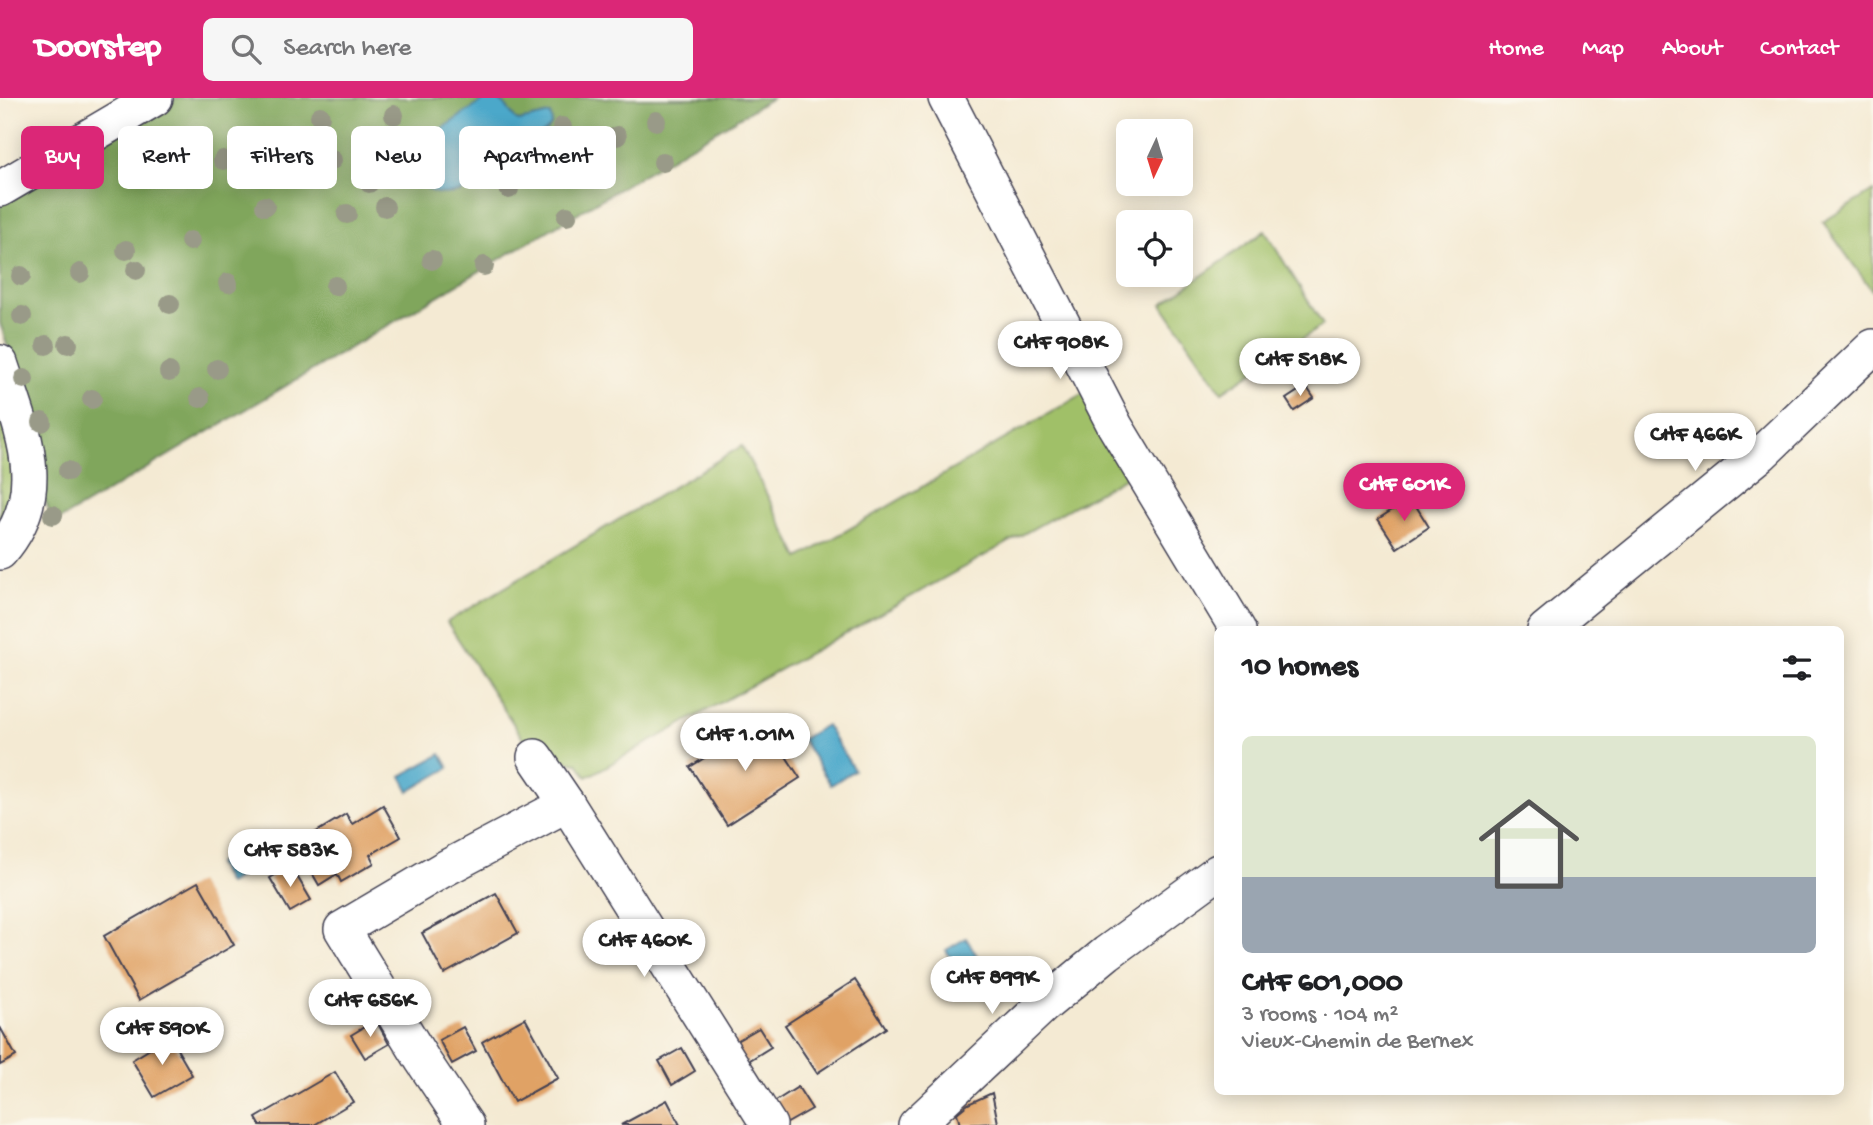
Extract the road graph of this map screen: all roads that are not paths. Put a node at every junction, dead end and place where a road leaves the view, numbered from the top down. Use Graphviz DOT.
graph roads {
  1 [pos="155,98"];
  2 [pos="946,98"];
  3 [pos="0,190"];
  4 [pos="1873,347"];
  5 [pos="0,363"];
  6 [pos="0,552"];
  7 [pos="1236,626"];
  8 [pos="1550,626"];
  9 [pos="535,757"];
  10 [pos="567,804"];
  11 [pos="1214,875"];
  12 [pos="466,1125"];
  13 [pos="769,1125"];
  14 [pos="916,1125"];
  1 -- 3 [label="street"];
  2 -- 7 [label="street"];
  4 -- 8 [label="street"];
  5 -- 6 [label="street"];
  9 -- 10 [label="street"];
  10 -- 12 [label="street"];
  10 -- 13 [label="street"];
  11 -- 14 [label="street"];
}
